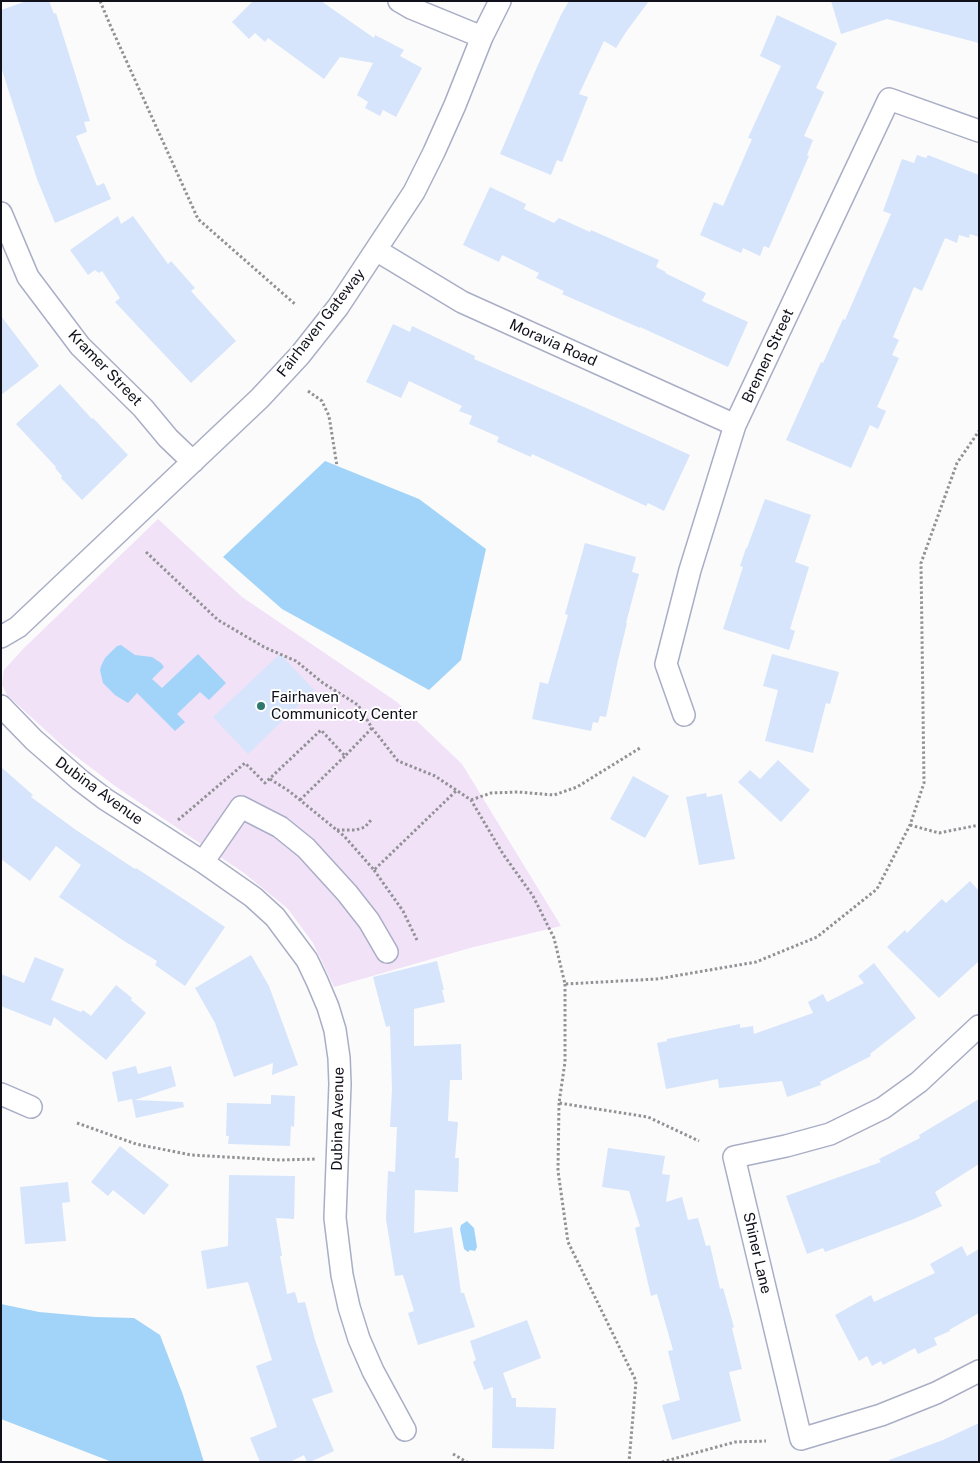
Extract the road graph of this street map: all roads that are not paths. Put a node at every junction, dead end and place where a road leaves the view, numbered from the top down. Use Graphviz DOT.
graph roads {
  1 [pos="399,1"];
  2 [pos="500,1"];
  3 [pos="482,37"];
  4 [pos="979,131"];
  5 [pos="1,213"];
  6 [pos="376,250"];
  7 [pos="736,426"];
  8 [pos="193,462"];
  9 [pos="10,632"];
  10 [pos="1,649"];
  11 [pos="1,706"];
  12 [pos="684,715"];
  13 [pos="203,862"];
  14 [pos="388,952"];
  15 [pos="979,1026"];
  16 [pos="1,1094"];
  17 [pos="31,1106"];
  18 [pos="979,1371"];
  19 [pos="405,1430"];
  1 -- 3 [label="street"];
  2 -- 3 [label="street, Fairhaven Gateway"];
  3 -- 6 [label="street, Fairhaven Gateway"];
  4 -- 7 [label="street, Bremen Street"];
  5 -- 8 [label="street, Kramer Street"];
  6 -- 7 [label="street, Moravia Road"];
  6 -- 8 [label="street, Fairhaven Gateway"];
  7 -- 12 [label="street, Bremen Street"];
  8 -- 9 [label="street, Fairhaven Gateway"];
  9 -- 10 [label="street, Fairhaven Gateway"];
  11 -- 13 [label="street, Dubina Avenue"];
  13 -- 14 [label="street"];
  13 -- 19 [label="street, Dubina Avenue"];
  15 -- 18 [label="street, Shiner Lane"];
  16 -- 17 [label="street"];
}
